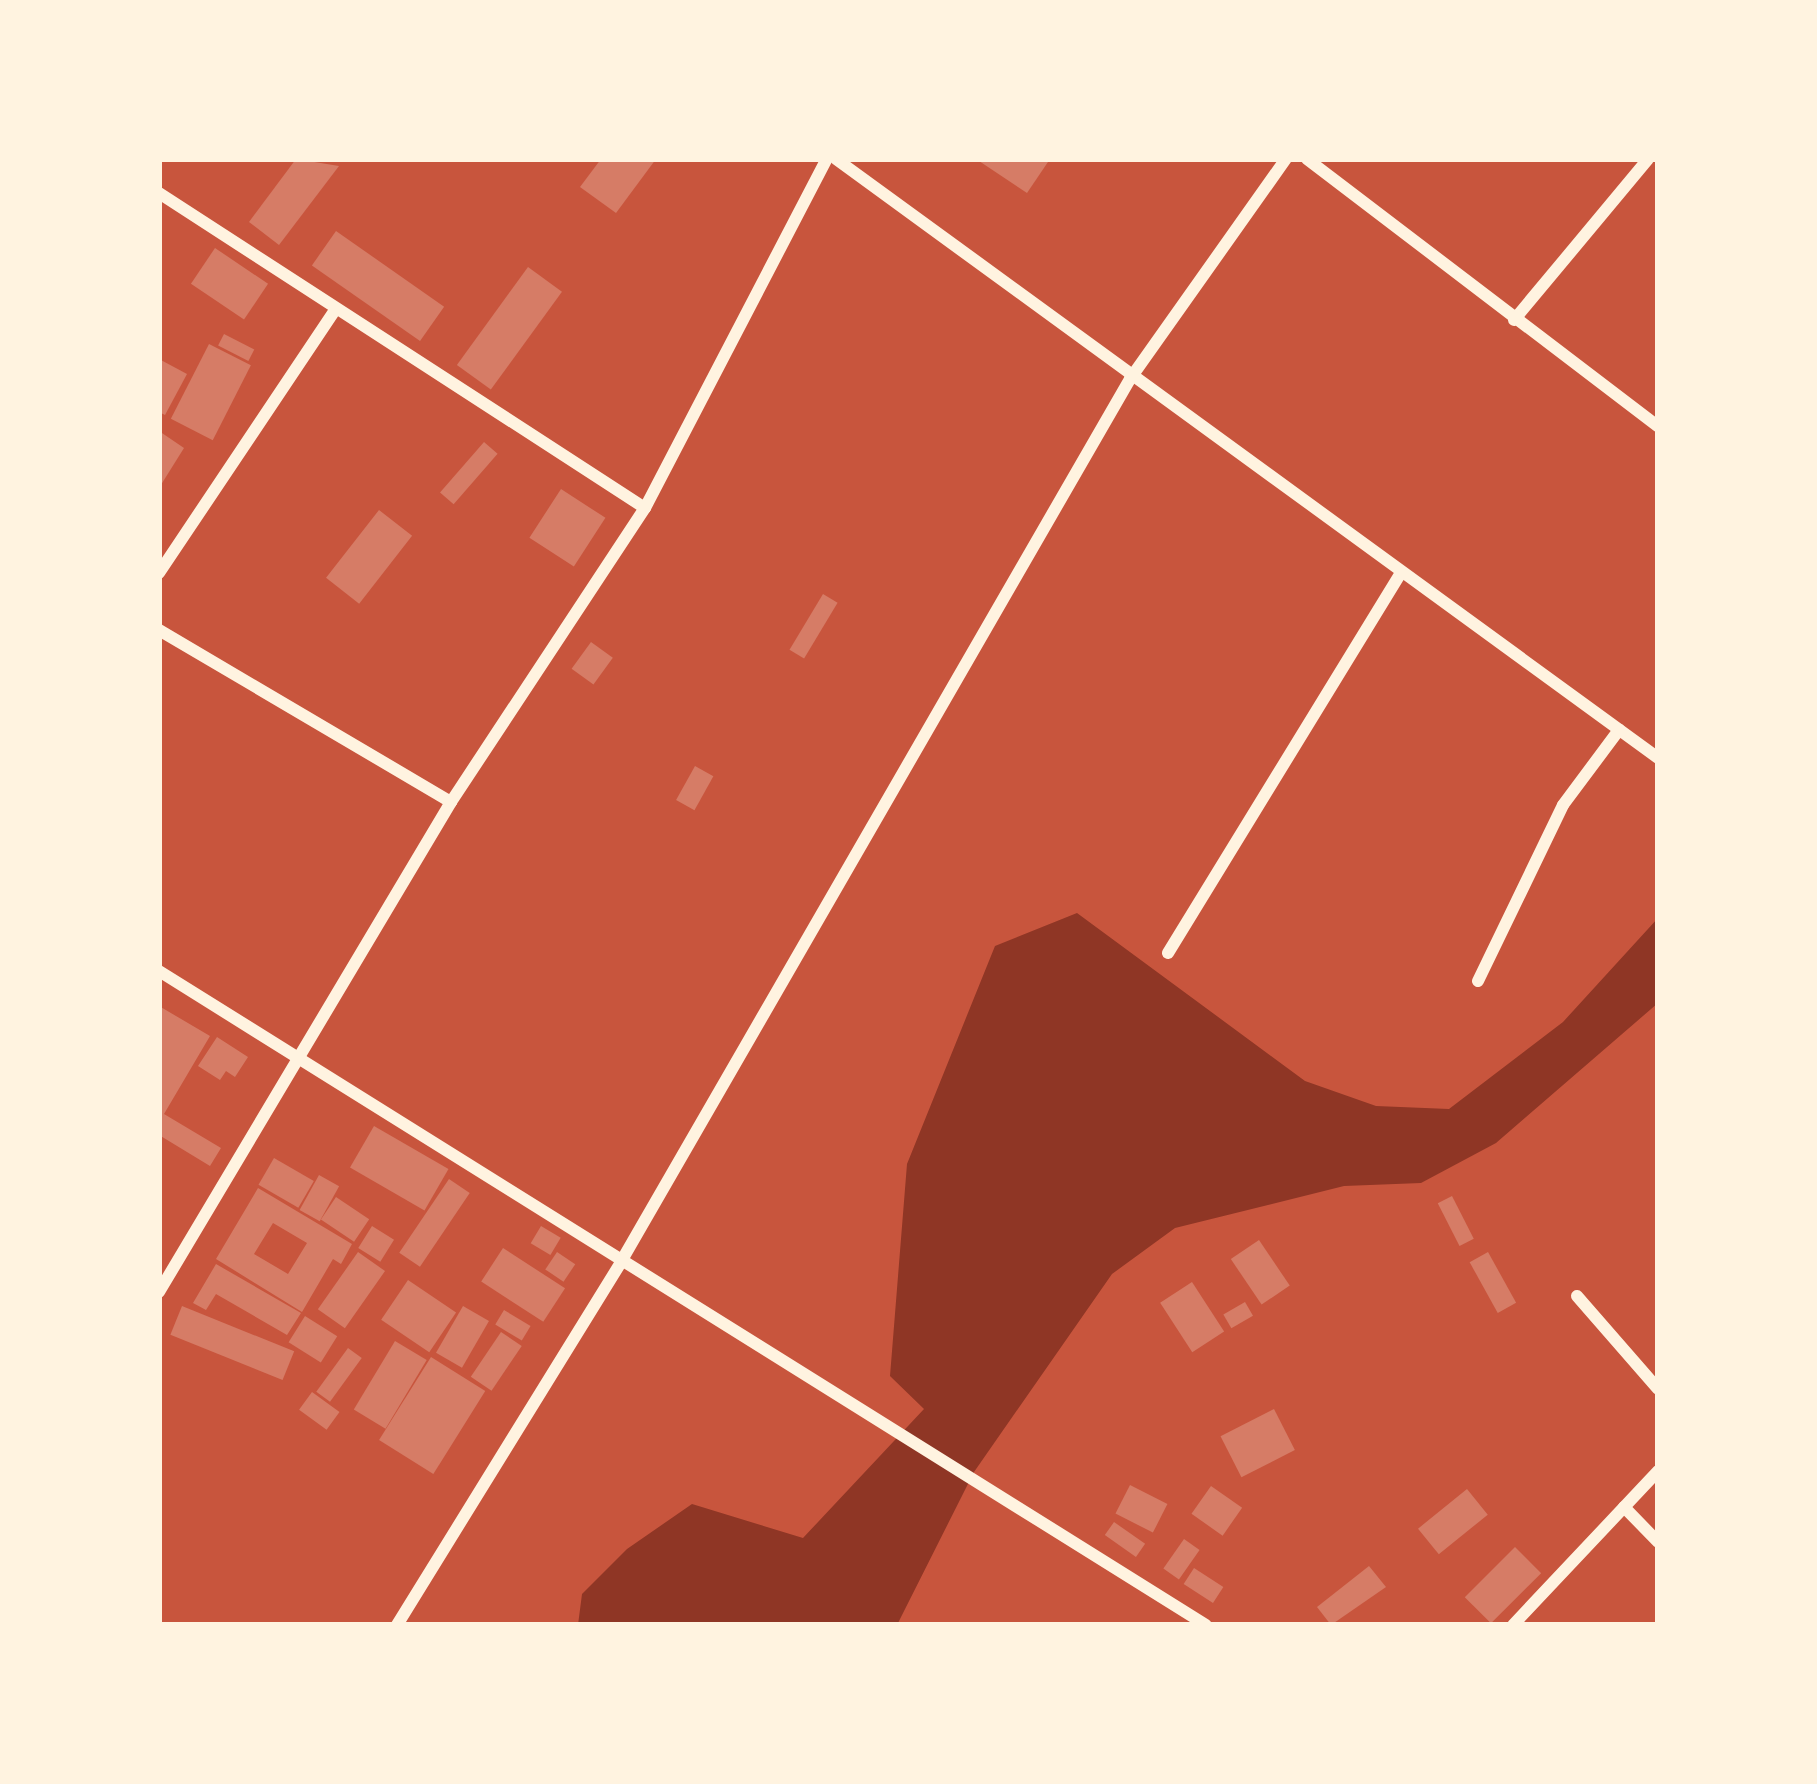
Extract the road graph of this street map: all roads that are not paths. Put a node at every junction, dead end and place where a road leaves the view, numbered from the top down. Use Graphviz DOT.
graph roads {
  1 [pos="831,159"];
  2 [pos="1286,159"];
  3 [pos="1307,159"];
  4 [pos="1648,159"];
  5 [pos="159,193"];
  6 [pos="335,310"];
  7 [pos="1514,320"];
  8 [pos="1130,379"];
  9 [pos="1658,425"];
  10 [pos="645,508"];
  11 [pos="159,573"];
  12 [pos="1401,573"];
  13 [pos="159,630"];
  14 [pos="1619,730"];
  15 [pos="1658,758"];
  16 [pos="451,802"];
  17 [pos="1168,953"];
  18 [pos="159,971"];
  19 [pos="1478,981"];
  20 [pos="302,1060"];
  21 [pos="622,1260"];
  22 [pos="159,1292"];
  23 [pos="1577,1296"];
  24 [pos="1658,1389"];
  25 [pos="1658,1471"];
  26 [pos="1624,1507"];
  27 [pos="1658,1543"];
  28 [pos="397,1625"];
  29 [pos="1206,1625"];
  30 [pos="1513,1625"];
  1 -- 8 [label="street"];
  1 -- 10 [label="street"];
  2 -- 8 [label="street"];
  3 -- 7 [label="street"];
  4 -- 7 [label="street"];
  5 -- 6 [label="street"];
  6 -- 10 [label="street"];
  6 -- 11 [label="street"];
  7 -- 9 [label="street"];
  8 -- 12 [label="street"];
  8 -- 21 [label="street"];
  10 -- 16 [label="street"];
  12 -- 14 [label="street"];
  12 -- 17 [label="street"];
  13 -- 16 [label="street"];
  14 -- 15 [label="street"];
  14 -- 19 [label="street"];
  16 -- 20 [label="street"];
  18 -- 20 [label="street"];
  20 -- 21 [label="street"];
  20 -- 22 [label="street"];
  21 -- 28 [label="street"];
  21 -- 29 [label="street"];
  23 -- 24 [label="street"];
  25 -- 26 [label="street"];
  26 -- 27 [label="street"];
  26 -- 30 [label="street"];
}
